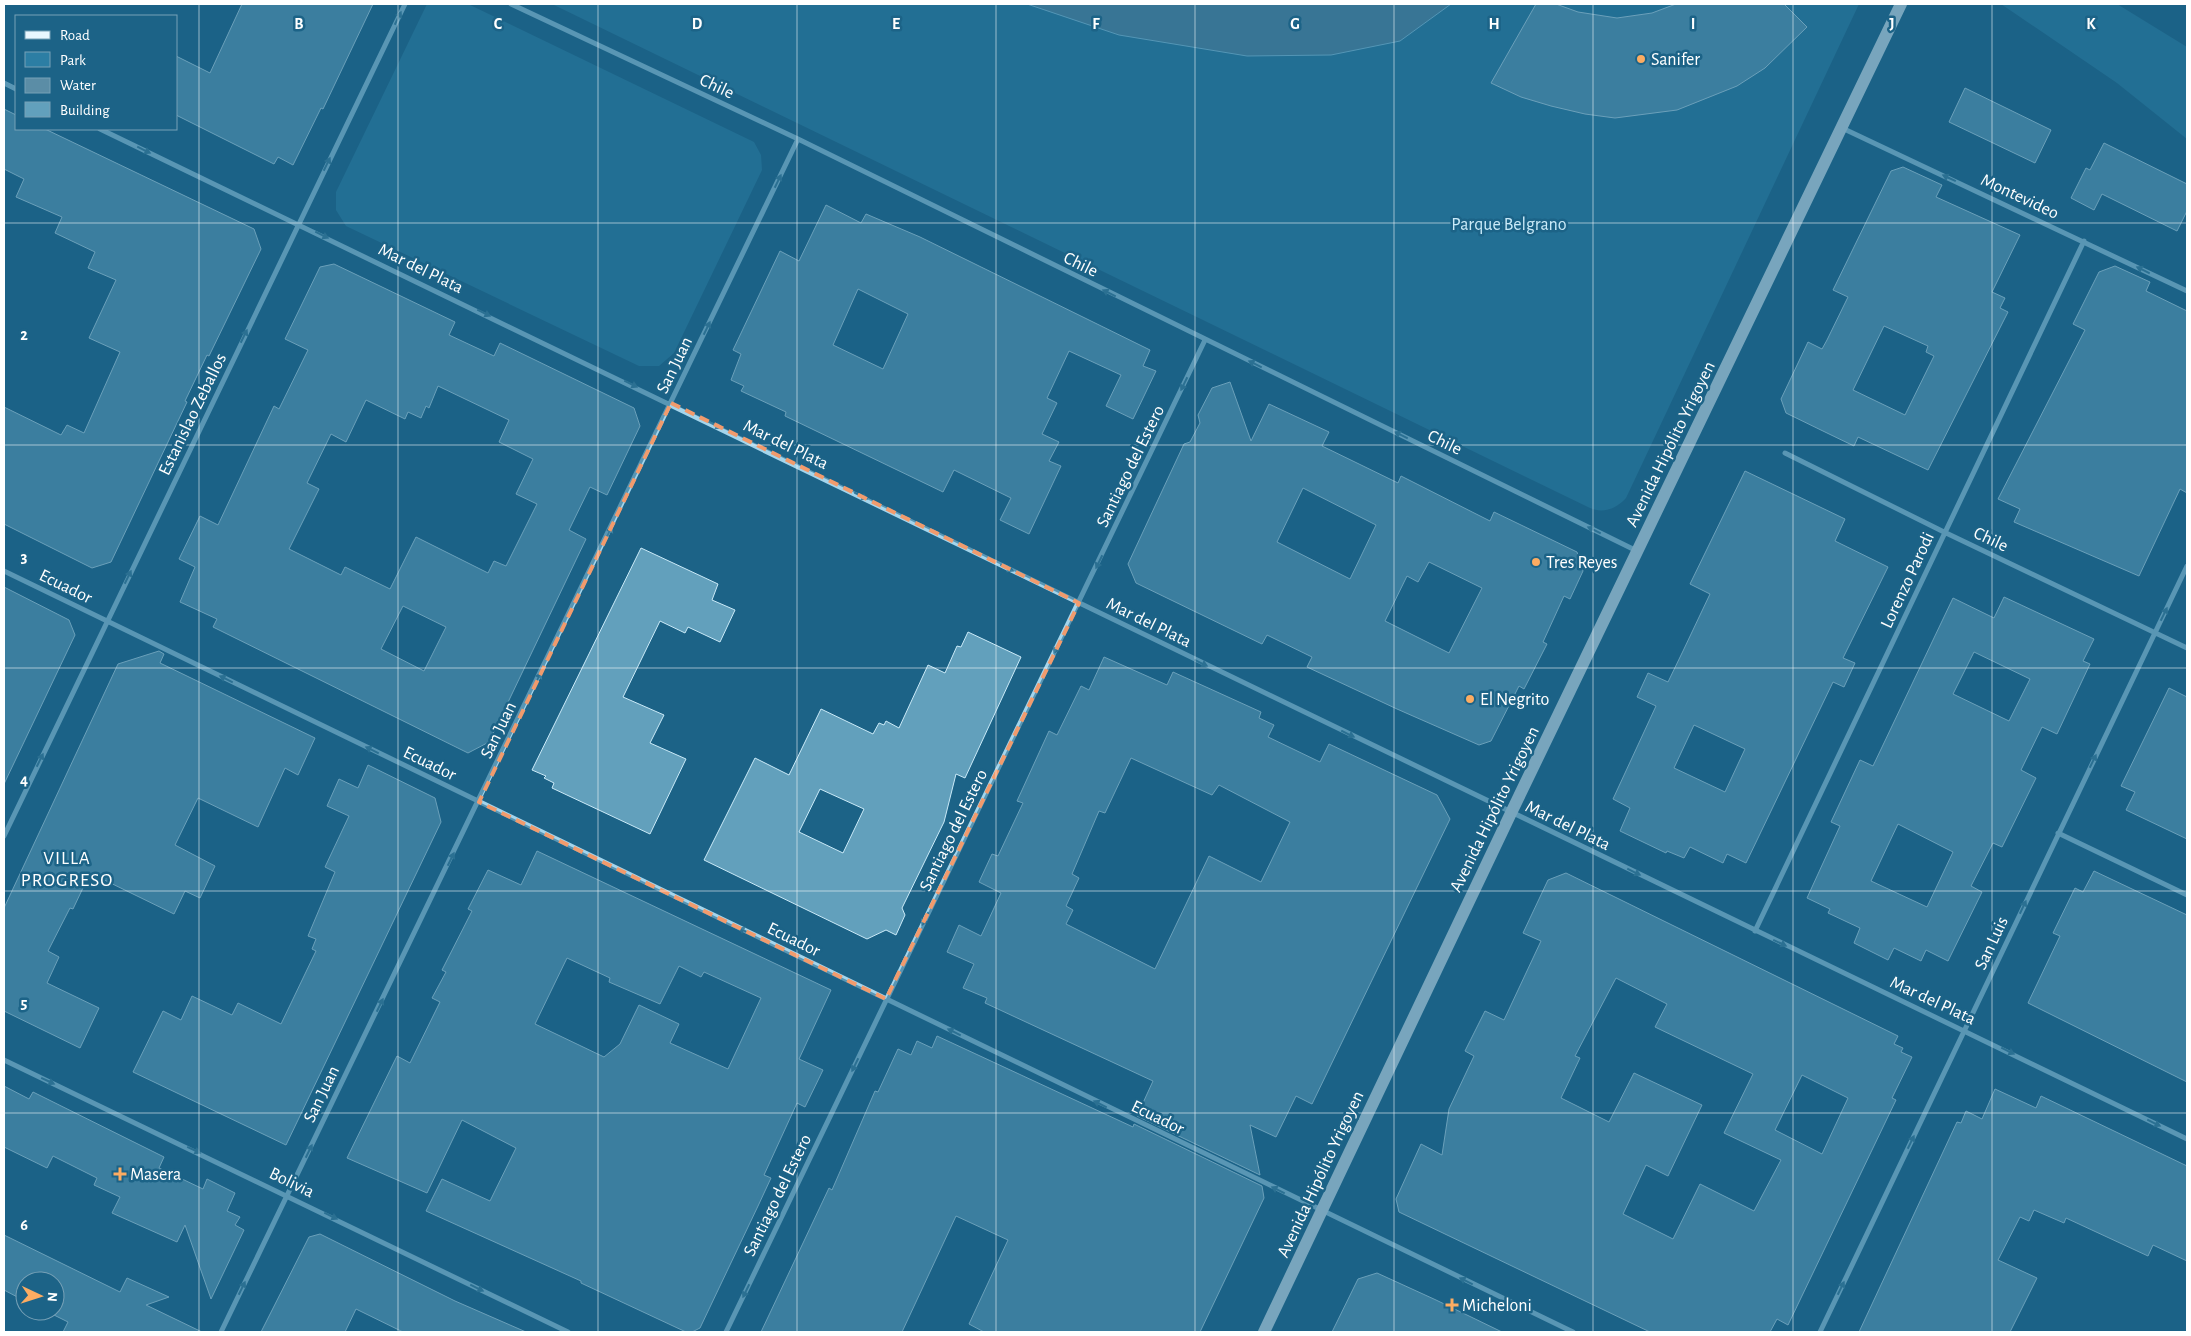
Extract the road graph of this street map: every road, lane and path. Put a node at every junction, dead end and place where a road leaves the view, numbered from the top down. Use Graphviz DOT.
graph roads {
  1 [pos="405,4"];
  2 [pos="511,4"];
  3 [pos="1901,4"];
  4 [pos="1841,127"];
  5 [pos="102,130"];
  6 [pos="798,139"];
  7 [pos="298,224"];
  8 [pos="2084,241"];
  9 [pos="2187,291"];
  10 [pos="1205,340"];
  11 [pos="671,403"];
  12 [pos="1785,453"];
  13 [pos="1944,532"];
  14 [pos="1638,551"];
  15 [pos="2187,566"];
  16 [pos="4,571"];
  17 [pos="1079,603"];
  18 [pos="107,621"];
  19 [pos="2155,633"];
  20 [pos="2187,648"];
  21 [pos="479,802"];
  22 [pos="1511,813"];
  23 [pos="2058,833"];
  24 [pos="4,836"];
  25 [pos="2187,895"];
  26 [pos="1755,931"];
  27 [pos="886,999"];
  28 [pos="1964,1030"];
  29 [pos="4,1060"];
  30 [pos="2187,1139"];
  31 [pos="288,1195"];
  32 [pos="1322,1212"];
  33 [pos="221,1332"];
  34 [pos="568,1332"];
  35 [pos="726,1332"];
  36 [pos="1264,1332"];
  37 [pos="1573,1332"];
  38 [pos="1820,1332"];
  7 -- 1 [label="street, Estanislao Zeballos, one-way"];
  2 -- 6 [label="street, Chile"];
  3 -- 4 [label="main road, Avenida Hipólito Yrigoyen"];
  8 -- 4 [label="street, Montevideo, one-way"];
  4 -- 14 [label="main road, Avenida Hipólito Yrigoyen"];
  5 -- 7 [label="street, Mar del Plata, one-way"];
  10 -- 6 [label="street, Chile, one-way"];
  11 -- 6 [label="street, San Juan, one-way"];
  7 -- 11 [label="street, Mar del Plata, one-way"];
  18 -- 7 [label="street, Estanislao Zeballos, one-way"];
  9 -- 8 [label="street, Montevideo, one-way"];
  8 -- 13 [label="street, Lorenzo Parodi"];
  14 -- 10 [label="street, Chile, one-way"];
  10 -- 17 [label="street, Santiago del Estero, one-way"];
  11 -- 17 [label="street, Mar del Plata, one-way"];
  21 -- 11 [label="street, San Juan, one-way"];
  12 -- 13 [label="street, Chile"];
  13 -- 19 [label="street, Chile"];
  13 -- 26 [label="street, Lorenzo Parodi"];
  14 -- 22 [label="main road, Avenida Hipólito Yrigoyen"];
  19 -- 15 [label="street, San Luis, one-way"];
  16 -- 18 [label="street, Ecuador"];
  17 -- 22 [label="street, Mar del Plata, one-way"];
  17 -- 27 [label="street, Santiago del Estero, one-way"];
  21 -- 18 [label="street, Ecuador, one-way"];
  24 -- 18 [label="street, Estanislao Zeballos, one-way"];
  19 -- 20 [label="street, Chile"];
  23 -- 19 [label="street, San Luis, one-way"];
  27 -- 21 [label="street, Ecuador, one-way"];
  31 -- 21 [label="street, San Juan, one-way"];
  22 -- 26 [label="street, Mar del Plata, one-way"];
  22 -- 32 [label="main road, Avenida Hipólito Yrigoyen"];
  23 -- 25 [label="street"];
  28 -- 23 [label="street, San Luis, one-way"];
  26 -- 28 [label="street, Mar del Plata, one-way"];
  32 -- 27 [label="street, Ecuador, one-way"];
  27 -- 35 [label="street, Santiago del Estero, one-way"];
  28 -- 30 [label="street, Mar del Plata, one-way"];
  38 -- 28 [label="street, San Luis, one-way"];
  29 -- 31 [label="street, Bolivia, one-way"];
  33 -- 31 [label="street, San Juan, one-way"];
  31 -- 34 [label="street, Bolivia, one-way"];
  32 -- 36 [label="main road, Avenida Hipólito Yrigoyen"];
  37 -- 32 [label="street, Ecuador, one-way"];
}
